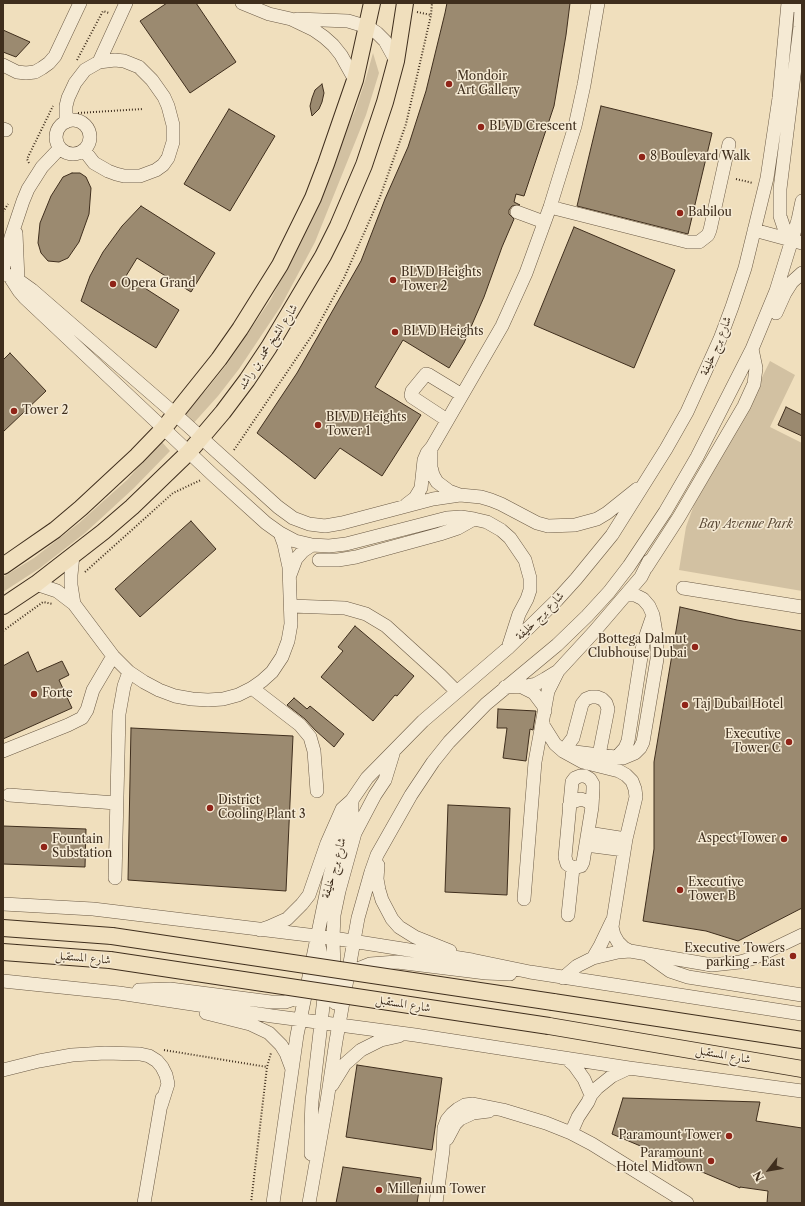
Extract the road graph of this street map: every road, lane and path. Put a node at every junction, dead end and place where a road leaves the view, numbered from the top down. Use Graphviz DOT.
graph roads {
  1 [pos="80,3"];
  2 [pos="126,3"];
  3 [pos="242,3"];
  4 [pos="372,3"];
  5 [pos="405,3"];
  6 [pos="432,3"];
  7 [pos="598,3"];
  8 [pos="788,3"];
  9 [pos="796,3"];
  10 [pos="291,19"];
  11 [pos="368,27"];
  12 [pos="396,61"];
  13 [pos="99,62"];
  14 [pos="3,65"];
  15 [pos="355,80"];
  16 [pos="143,109"];
  17 [pos="48,116"];
  18 [pos="66,118"];
  19 [pos="729,144"];
  20 [pos="60,148"];
  21 [pos="84,150"];
  22 [pos="736,180"];
  23 [pos="765,186"];
  24 [pos="802,201"];
  25 [pos="550,207"];
  26 [pos="759,210"];
  27 [pos="517,212"];
  28 [pos="780,216"];
  29 [pos="800,221"];
  30 [pos="544,222"];
  31 [pos="754,230"];
  32 [pos="797,242"];
  33 [pos="802,273"];
  34 [pos="7,276"];
  35 [pos="753,344"];
  36 [pos="462,395"];
  37 [pos="175,414"];
  38 [pos="447,420"];
  39 [pos="164,428"];
  40 [pos="201,438"];
  41 [pos="432,448"];
  42 [pos="189,452"];
  43 [pos="226,461"];
  44 [pos="213,475"];
  45 [pos="642,486"];
  46 [pos="460,495"];
  47 [pos="406,505"];
  48 [pos="474,519"];
  49 [pos="652,532"];
  50 [pos="280,533"];
  51 [pos="312,545"];
  52 [pos="74,555"];
  53 [pos="319,560"];
  54 [pos="3,566"];
  55 [pos="646,568"];
  56 [pos="84,577"];
  57 [pos="289,578"];
  58 [pos="36,584"];
  59 [pos="683,588"];
  60 [pos="626,594"];
  61 [pos="74,604"];
  62 [pos="3,606"];
  63 [pos="291,606"];
  64 [pos="802,607"];
  65 [pos="3,631"];
  66 [pos="508,648"];
  67 [pos="113,656"];
  68 [pos="558,671"];
  69 [pos="129,672"];
  70 [pos="505,687"];
  71 [pos="522,687"];
  72 [pos="252,688"];
  73 [pos="456,691"];
  74 [pos="545,711"];
  75 [pos="543,725"];
  76 [pos="3,751"];
  77 [pos="394,751"];
  78 [pos="563,751"];
  79 [pos="599,755"];
  80 [pos="317,791"];
  81 [pos="9,795"];
  82 [pos="352,800"];
  83 [pos="116,803"];
  84 [pos="569,806"];
  85 [pos="592,807"];
  86 [pos="587,839"];
  87 [pos="625,844"];
  88 [pos="382,847"];
  89 [pos="573,868"];
  90 [pos="115,878"];
  91 [pos="524,899"];
  92 [pos="3,904"];
  93 [pos="568,915"];
  94 [pos="612,919"];
  95 [pos="3,928"];
  96 [pos="260,930"];
  97 [pos="802,935"];
  98 [pos="317,937"];
  99 [pos="332,938"];
  100 [pos="354,942"];
  101 [pos="3,952"];
  102 [pos="630,952"];
  103 [pos="647,954"];
  104 [pos="593,958"];
  105 [pos="472,960"];
  106 [pos="348,972"];
  107 [pos="530,972"];
  108 [pos="329,976"];
  109 [pos="563,978"];
  110 [pos="3,981"];
  111 [pos="307,989"];
  112 [pos="119,993"];
  113 [pos="802,995"];
  114 [pos="185,1002"];
  115 [pos="802,1014"];
  116 [pos="301,1020"];
  117 [pos="322,1023"];
  118 [pos="338,1024"];
  119 [pos="415,1035"];
  120 [pos="275,1038"];
  121 [pos="802,1040"];
  122 [pos="163,1050"];
  123 [pos="567,1059"];
  124 [pos="268,1067"];
  125 [pos="629,1068"];
  126 [pos="802,1069"];
  127 [pos="3,1070"];
  128 [pos="292,1070"];
  129 [pos="802,1091"];
  130 [pos="590,1099"];
  131 [pos="327,1101"];
  132 [pos="576,1135"];
  133 [pos="312,1182"];
  134 [pos="144,1203"];
  135 [pos="251,1203"];
  136 [pos="274,1203"];
  137 [pos="308,1203"];
  138 [pos="436,1203"];
  139 [pos="687,1203"];
  1 -- 14 [label="street"];
  2 -- 13 [label="street"];
  3 -- 10 [label="street"];
  4 -- 11 [label="main road"];
  5 -- 12 [label="main road, شارع الشيخ محمد بن راشد"];
  6 -- 43 [label="path"];
  7 -- 25 [label="street"];
  8 -- 23 [label="street, شارع برج خليفة"];
  9 -- 28 [label="street"];
  10 -- 11 [label="street"];
  10 -- 15 [label="street"];
  11 -- 12 [label="street"];
  11 -- 15 [label="main road"];
  12 -- 40 [label="main road, شارع الشيخ محمد بن راشد"];
  13 -- 18 [label="street"];
  13 -- 21 [label="street"];
  15 -- 37 [label="main road"];
  16 -- 18 [label="path"];
  17 -- 18 [label="path"];
  18 -- 20 [label="street"];
  18 -- 21 [label="street"];
  19 -- 25 [label="street"];
  20 -- 21 [label="street"];
  20 -- 34 [label="street"];
  22 -- 23 [label="path"];
  23 -- 26 [label="street, شارع برج خليفة"];
  24 -- 29 [label="street"];
  25 -- 30 [label="street"];
  26 -- 28 [label="street"];
  26 -- 31 [label="street, شارع برج خليفة"];
  27 -- 30 [label="street"];
  28 -- 29 [label="street"];
  28 -- 32 [label="street"];
  29 -- 32 [label="street"];
  30 -- 36 [label="street"];
  31 -- 32 [label="street"];
  31 -- 45 [label="street, شارع برج خليفة"];
  32 -- 35 [label="street"];
  33 -- 35 [label="street"];
  34 -- 37 [label="street"];
  34 -- 39 [label="street"];
  35 -- 49 [label="street"];
  35 -- 55 [label="street"];
  36 -- 38 [label="street"];
  36 -- 38 [label="street"];
  37 -- 39 [label="main road"];
  37 -- 40 [label="street"];
  38 -- 41 [label="street"];
  39 -- 42 [label="street"];
  39 -- 54 [label="main road"];
  40 -- 42 [label="main road, شارع الشيخ محمد بن راشد"];
  40 -- 43 [label="street"];
  41 -- 46 [label="street"];
  41 -- 47 [label="street"];
  42 -- 44 [label="street"];
  42 -- 52 [label="main road, شارع الشيخ محمد بن راشد"];
  43 -- 47 [label="street"];
  44 -- 50 [label="street"];
  44 -- 56 [label="path"];
  45 -- 46 [label="street"];
  45 -- 66 [label="street, شارع برج خليفة"];
  46 -- 47 [label="street"];
  48 -- 51 [label="street"];
  48 -- 53 [label="street"];
  48 -- 66 [label="street"];
  49 -- 55 [label="street"];
  49 -- 70 [label="street"];
  50 -- 51 [label="street"];
  50 -- 57 [label="street"];
  51 -- 57 [label="street"];
  52 -- 58 [label="main road, شارع الشيخ محمد بن راشد"];
  52 -- 61 [label="street"];
  55 -- 60 [label="street"];
  57 -- 63 [label="street"];
  58 -- 61 [label="street"];
  58 -- 62 [label="main road, شارع الشيخ محمد بن راشد"];
  59 -- 64 [label="street"];
  60 -- 68 [label="street"];
  60 -- 79 [label="street"];
  61 -- 65 [label="path"];
  61 -- 67 [label="street"];
  63 -- 72 [label="street"];
  63 -- 73 [label="street"];
  66 -- 73 [label="street, شارع برج خليفة"];
  67 -- 69 [label="street"];
  67 -- 76 [label="street"];
  68 -- 71 [label="street"];
  68 -- 74 [label="street"];
  69 -- 72 [label="street"];
  69 -- 83 [label="street"];
  70 -- 71 [label="street"];
  70 -- 88 [label="street"];
  71 -- 74 [label="street"];
  72 -- 80 [label="street"];
  73 -- 77 [label="street, شارع برج خليفة"];
  74 -- 75 [label="street"];
  75 -- 78 [label="street"];
  75 -- 91 [label="street"];
  77 -- 82 [label="street, شارع برج خليفة"];
  77 -- 99 [label="street"];
  78 -- 79 [label="street"];
  78 -- 79 [label="street"];
  78 -- 87 [label="street"];
  81 -- 83 [label="street"];
  82 -- 96 [label="street"];
  82 -- 98 [label="street, شارع برج خليفة"];
  83 -- 90 [label="street"];
  84 -- 85 [label="street"];
  84 -- 85 [label="street"];
  84 -- 89 [label="street"];
  85 -- 86 [label="street"];
  86 -- 87 [label="street"];
  86 -- 89 [label="street"];
  87 -- 94 [label="street"];
  88 -- 100 [label="street"];
  88 -- 105 [label="street"];
  89 -- 93 [label="street"];
  92 -- 96 [label="street"];
  94 -- 102 [label="street"];
  94 -- 104 [label="street"];
  95 -- 121 [label="main road, شارع المستقبل, bridge"];
  96 -- 98 [label="street"];
  97 -- 103 [label="street"];
  98 -- 99 [label="street"];
  98 -- 108 [label="street"];
  98 -- 111 [label="street, شارع برج خليفة"];
  99 -- 100 [label="street"];
  99 -- 108 [label="street"];
  100 -- 105 [label="street"];
  100 -- 106 [label="street"];
  100 -- 108 [label="street"];
  101 -- 126 [label="main road, شارع المستقبل, bridge"];
  102 -- 103 [label="street"];
  102 -- 104 [label="street"];
  103 -- 113 [label="street"];
  104 -- 109 [label="street"];
  105 -- 107 [label="street"];
  106 -- 107 [label="street"];
  106 -- 108 [label="street"];
  106 -- 118 [label="street"];
  107 -- 109 [label="street"];
  108 -- 111 [label="street"];
  108 -- 116 [label="street"];
  108 -- 117 [label="street"];
  108 -- 118 [label="street"];
  109 -- 115 [label="street"];
  110 -- 112 [label="street, شارع المستقبل"];
  111 -- 112 [label="street"];
  111 -- 116 [label="street, شارع برج خليفة"];
  112 -- 114 [label="street, شارع المستقبل"];
  114 -- 116 [label="street, شارع المستقبل"];
  114 -- 120 [label="street"];
  116 -- 117 [label="street, شارع المستقبل"];
  116 -- 128 [label="street, شارع برج خليفة"];
  117 -- 118 [label="street, شارع المستقبل"];
  117 -- 133 [label="street"];
  118 -- 119 [label="street, شارع المستقبل"];
  118 -- 131 [label="street"];
  119 -- 123 [label="street, شارع المستقبل"];
  119 -- 131 [label="street"];
  120 -- 124 [label="path"];
  120 -- 128 [label="street"];
  122 -- 124 [label="path"];
  123 -- 125 [label="street, شارع المستقبل"];
  123 -- 130 [label="street"];
  124 -- 135 [label="path"];
  125 -- 129 [label="street, شارع المستقبل"];
  125 -- 130 [label="street"];
  127 -- 134 [label="street"];
  128 -- 136 [label="street, شارع برج خليفة"];
  130 -- 132 [label="street"];
  131 -- 133 [label="street"];
  132 -- 138 [label="street"];
  132 -- 139 [label="street"];
  133 -- 137 [label="street"];
}
